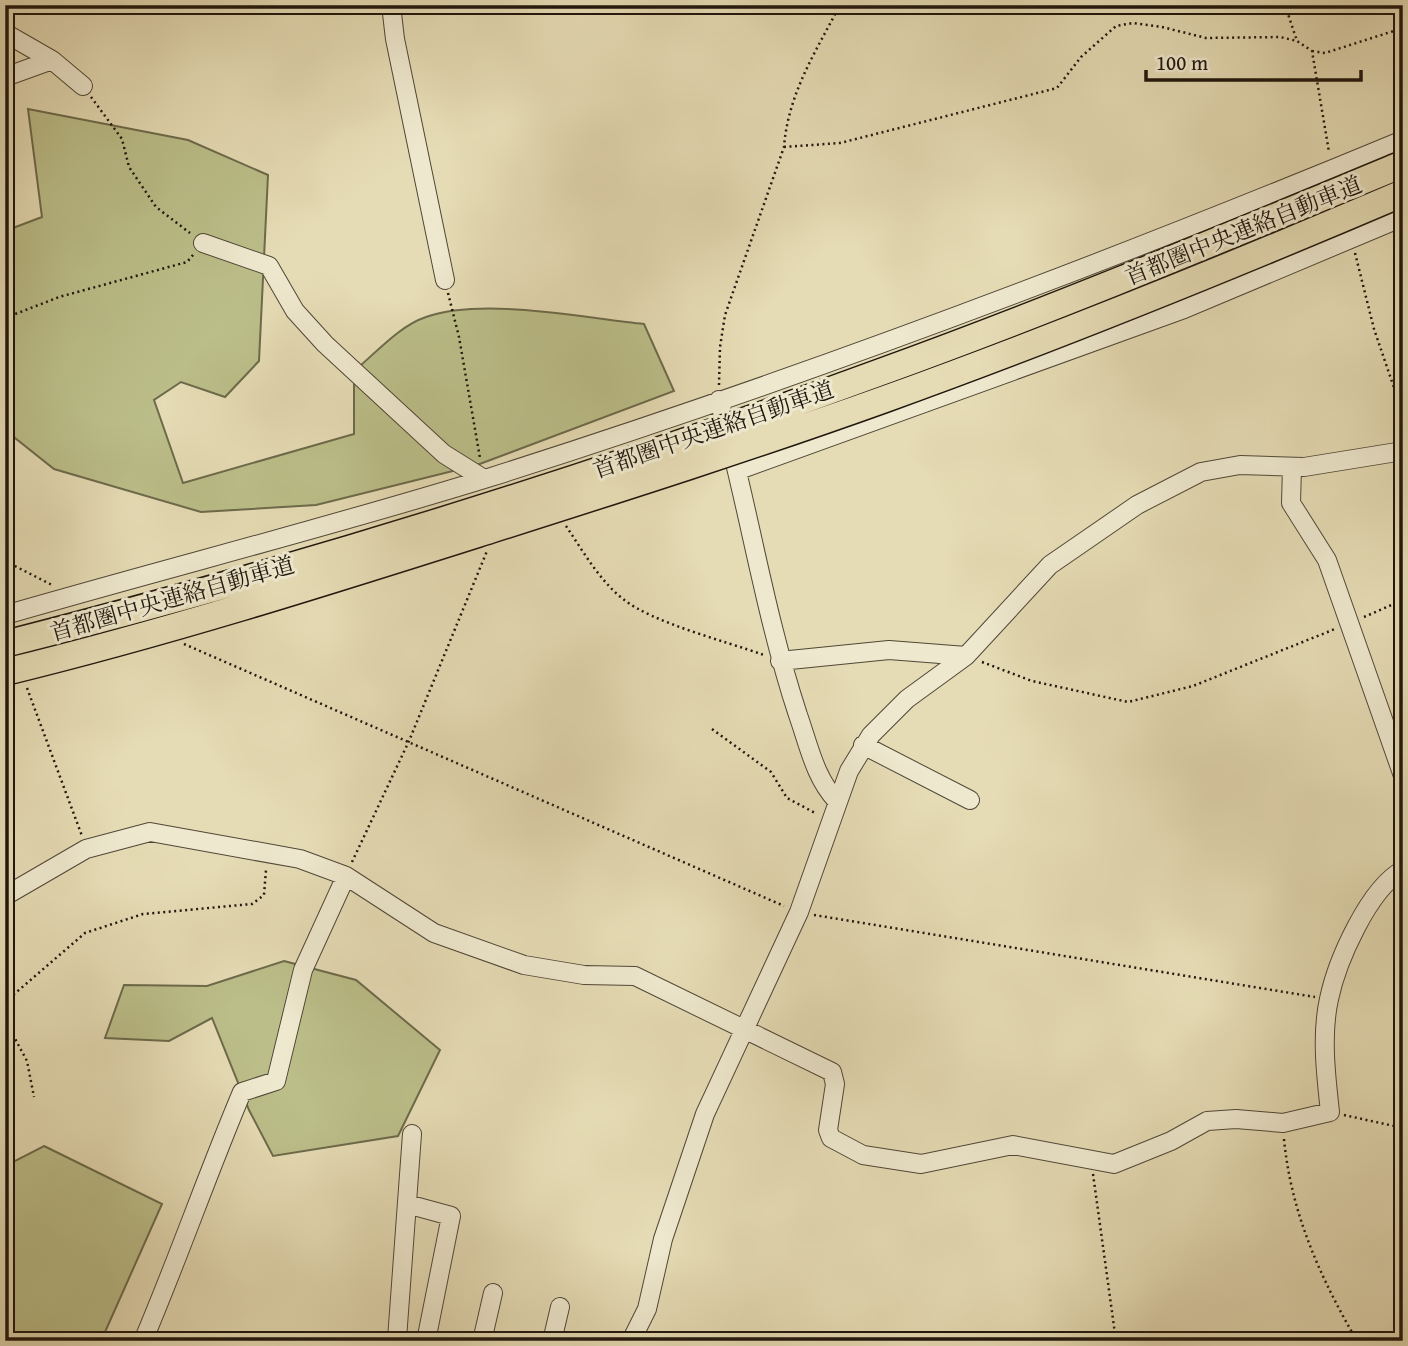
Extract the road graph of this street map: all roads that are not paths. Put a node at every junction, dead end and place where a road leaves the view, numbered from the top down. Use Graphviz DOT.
graph roads {
  1 [pos="391,5"];
  2 [pos="5,33"];
  3 [pos="52,60"];
  4 [pos="5,77"];
  5 [pos="83,86"];
  6 [pos="1403,139"];
  7 [pos="1403,164"];
  8 [pos="1403,193"];
  9 [pos="1403,217"];
  10 [pos="203,243"];
  11 [pos="445,280"];
  12 [pos="719,400"];
  13 [pos="1403,451"];
  14 [pos="1292,467"];
  15 [pos="739,470"];
  16 [pos="485,479"];
  17 [pos="5,615"];
  18 [pos="5,644"];
  19 [pos="966,656"];
  20 [pos="780,661"];
  21 [pos="15,679"];
  22 [pos="863,745"];
  23 [pos="1403,776"];
  24 [pos="970,800"];
  25 [pos="837,801"];
  26 [pos="1403,870"];
  27 [pos="345,876"];
  28 [pos="5,896"];
  29 [pos="745,1029"];
  30 [pos="412,1134"];
  31 [pos="407,1204"];
  32 [pos="493,1293"];
  33 [pos="560,1307"];
  34 [pos="143,1341"];
  35 [pos="411,1341"];
  36 [pos="426,1341"];
  37 [pos="482,1341"];
  38 [pos="552,1341"];
  39 [pos="631,1341"];
  1 -- 11 [label="street"];
  2 -- 3 [label="street"];
  3 -- 4 [label="street"];
  3 -- 5 [label="street"];
  6 -- 12 [label="street"];
  7 -- 18 [label="highway, 首都圏中央連絡自動車道, bridge"];
  8 -- 21 [label="highway, 首都圏中央連絡自動車道, bridge"];
  9 -- 15 [label="street"];
  10 -- 16 [label="street"];
  12 -- 15 [label="street"];
  12 -- 16 [label="street"];
  13 -- 14 [label="street"];
  14 -- 19 [label="street"];
  14 -- 23 [label="street"];
  15 -- 20 [label="street"];
  16 -- 17 [label="street"];
  19 -- 20 [label="street"];
  19 -- 22 [label="street"];
  20 -- 25 [label="street"];
  22 -- 24 [label="street"];
  22 -- 25 [label="street"];
  25 -- 29 [label="street"];
  26 -- 29 [label="street"];
  27 -- 28 [label="street"];
  27 -- 29 [label="street"];
  27 -- 34 [label="street"];
  29 -- 39 [label="street"];
  30 -- 31 [label="street"];
  31 -- 35 [label="street"];
  31 -- 36 [label="street"];
  32 -- 37 [label="street"];
  33 -- 38 [label="street"];
}
